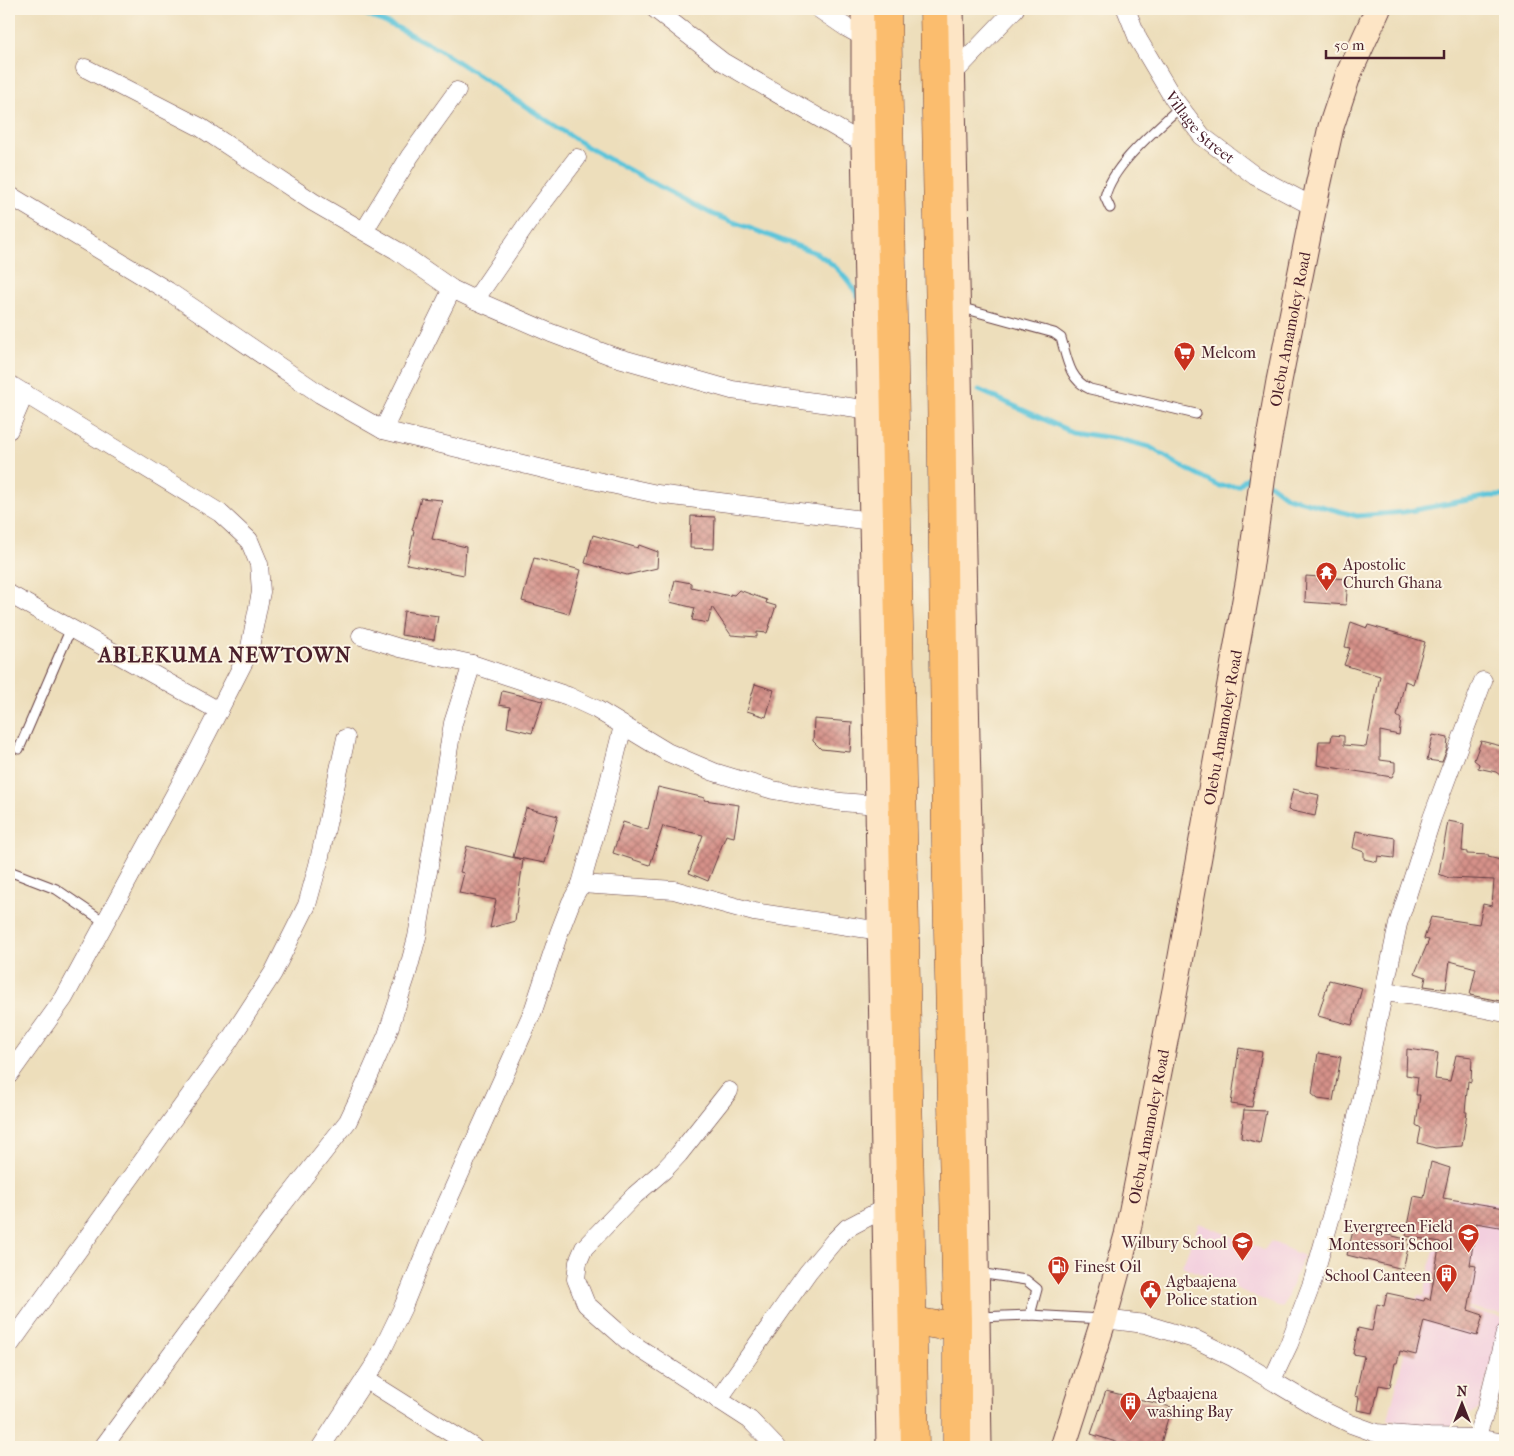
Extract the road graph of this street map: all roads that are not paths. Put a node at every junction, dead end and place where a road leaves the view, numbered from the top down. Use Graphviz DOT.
graph roads {
  1 [pos="655,9"];
  2 [pos="819,9"];
  3 [pos="864,9"];
  4 [pos="888,9"];
  5 [pos="934,9"];
  6 [pos="951,9"];
  7 [pos="1015,9"];
  8 [pos="1126,9"];
  9 [pos="1378,9"];
  10 [pos="865,38"];
  11 [pos="84,68"];
  12 [pos="953,74"];
  13 [pos="457,91"];
  14 [pos="1180,107"];
  15 [pos="864,144"];
  16 [pos="577,158"];
  17 [pos="9,195"];
  18 [pos="1314,207"];
  19 [pos="1110,208"];
  20 [pos="364,231"];
  21 [pos="452,289"];
  22 [pos="475,300"];
  23 [pos="958,307"];
  24 [pos="9,384"];
  25 [pos="25,393"];
  26 [pos="870,410"];
  27 [pos="1196,414"];
  28 [pos="9,430"];
  29 [pos="383,430"];
  30 [pos="871,521"];
  31 [pos="9,594"];
  32 [pos="71,628"];
  33 [pos="361,636"];
  34 [pos="472,664"];
  35 [pos="1483,680"];
  36 [pos="219,711"];
  37 [pos="623,726"];
  38 [pos="346,738"];
  39 [pos="19,750"];
  40 [pos="878,805"];
  41 [pos="903,844"];
  42 [pos="946,844"];
  43 [pos="9,871"];
  44 [pos="581,884"];
  45 [pos="106,923"];
  46 [pos="881,931"];
  47 [pos="1384,992"];
  48 [pos="1505,1013"];
  49 [pos="9,1075"];
  50 [pos="729,1091"];
  51 [pos="885,1208"];
  52 [pos="977,1272"];
  53 [pos="1030,1315"];
  54 [pos="967,1319"];
  55 [pos="1104,1319"];
  56 [pos="914,1321"];
  57 [pos="1505,1334"];
  58 [pos="9,1346"];
  59 [pos="366,1379"];
  60 [pos="1272,1380"];
  61 [pos="718,1400"];
  62 [pos="1476,1438"];
  63 [pos="1505,1442"];
  64 [pos="103,1447"];
  65 [pos="321,1447"];
  66 [pos="473,1447"];
  67 [pos="776,1447"];
  68 [pos="889,1447"];
  69 [pos="915,1447"];
  70 [pos="957,1447"];
  71 [pos="979,1447"];
  72 [pos="1063,1447"];
  1 -- 15 [label="street"];
  2 -- 10 [label="street"];
  3 -- 10 [label="street"];
  4 -- 41 [label="main road"];
  5 -- 42 [label="main road"];
  6 -- 12 [label="street"];
  7 -- 12 [label="street"];
  8 -- 14 [label="street, Village Street"];
  9 -- 18 [label="street, Olebu Amamoley Road"];
  10 -- 15 [label="street"];
  11 -- 20 [label="street"];
  12 -- 23 [label="street"];
  13 -- 20 [label="street"];
  14 -- 18 [label="street, Village Street"];
  14 -- 19 [label="lane"];
  15 -- 26 [label="street"];
  16 -- 22 [label="street"];
  17 -- 29 [label="street"];
  18 -- 55 [label="street, Olebu Amamoley Road"];
  20 -- 21 [label="street"];
  21 -- 22 [label="street"];
  21 -- 29 [label="street"];
  22 -- 26 [label="street"];
  23 -- 27 [label="lane"];
  23 -- 52 [label="street"];
  24 -- 25 [label="street"];
  25 -- 28 [label="street"];
  25 -- 36 [label="street"];
  26 -- 30 [label="street"];
  29 -- 30 [label="street"];
  30 -- 40 [label="street"];
  31 -- 32 [label="street"];
  32 -- 36 [label="street"];
  32 -- 39 [label="lane"];
  33 -- 34 [label="street"];
  34 -- 37 [label="street"];
  34 -- 64 [label="street"];
  35 -- 47 [label="street"];
  36 -- 45 [label="street"];
  37 -- 40 [label="street"];
  37 -- 44 [label="street"];
  38 -- 58 [label="street"];
  40 -- 46 [label="street"];
  41 -- 42 [label="main road"];
  41 -- 56 [label="main road"];
  42 -- 54 [label="main road"];
  43 -- 45 [label="lane"];
  44 -- 46 [label="street"];
  44 -- 59 [label="street"];
  45 -- 49 [label="street"];
  46 -- 51 [label="street"];
  47 -- 48 [label="street"];
  47 -- 60 [label="street"];
  50 -- 61 [label="street"];
  51 -- 61 [label="street"];
  51 -- 68 [label="street"];
  52 -- 53 [label="lane"];
  52 -- 54 [label="street"];
  53 -- 54 [label="lane"];
  53 -- 55 [label="lane"];
  54 -- 56 [label="main road"];
  54 -- 70 [label="main road"];
  54 -- 71 [label="street"];
  55 -- 60 [label="street"];
  55 -- 72 [label="street, Olebu Amamoley Road"];
  56 -- 69 [label="main road"];
  57 -- 62 [label="street"];
  59 -- 65 [label="street"];
  59 -- 66 [label="street"];
  60 -- 62 [label="street"];
  61 -- 67 [label="street"];
  62 -- 63 [label="street"];
}
